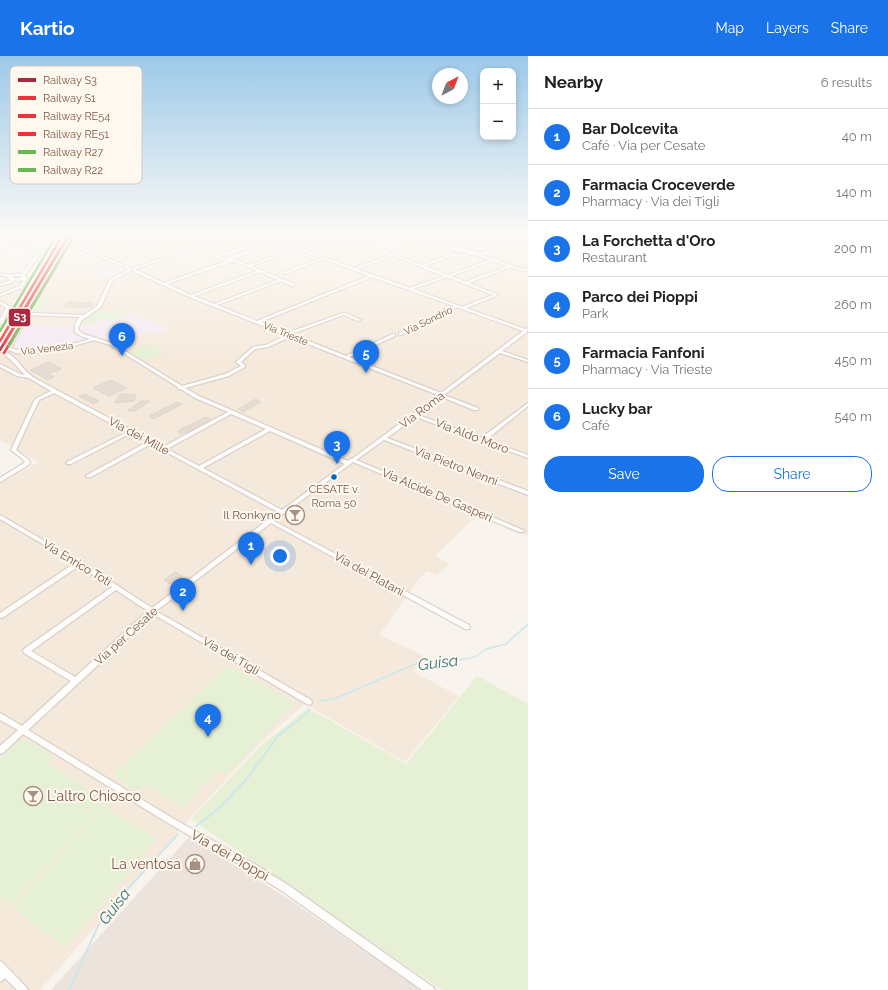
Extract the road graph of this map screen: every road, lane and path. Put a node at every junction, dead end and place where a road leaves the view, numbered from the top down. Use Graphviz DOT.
graph roads {
  1 [pos="6,277"];
  2 [pos="24,277"];
  3 [pos="117,277"];
  4 [pos="147,277"];
  5 [pos="184,277"];
  6 [pos="248,277"];
  7 [pos="273,277"];
  8 [pos="371,277"];
  9 [pos="374,277"];
  10 [pos="448,277"];
  11 [pos="451,277"];
  12 [pos="483,277"];
  13 [pos="11,279"];
  14 [pos="282,280"];
  15 [pos="467,283"];
  16 [pos="163,284"];
  17 [pos="0,285"];
  18 [pos="293,285"];
  19 [pos="20,287"];
  20 [pos="411,290"];
  21 [pos="0,295"];
  22 [pos="191,296"];
  23 [pos="0,302"];
  24 [pos="215,305"];
  25 [pos="457,306"];
  26 [pos="463,308"];
  27 [pos="2,314"];
  28 [pos="83,316"];
  29 [pos="359,320"];
  30 [pos="258,322"];
  31 [pos="0,323"];
  32 [pos="512,326"];
  33 [pos="527,330"];
  34 [pos="515,331"];
  35 [pos="289,334"];
  36 [pos="400,334"];
  37 [pos="394,335"];
  38 [pos="520,335"];
  39 [pos="95,339"];
  40 [pos="511,341"];
  41 [pos="499,351"];
  42 [pos="3,352"];
  43 [pos="347,357"];
  44 [pos="528,361"];
  45 [pos="0,365"];
  46 [pos="28,377"];
  47 [pos="180,388"];
  48 [pos="54,391"];
  49 [pos="432,391"];
  50 [pos="447,391"];
  51 [pos="441,395"];
  52 [pos="528,405"];
  53 [pos="476,409"];
  54 [pos="231,412"];
  55 [pos="415,415"];
  56 [pos="269,429"];
  57 [pos="130,432"];
  58 [pos="383,438"];
  59 [pos="482,440"];
  60 [pos="151,442"];
  61 [pos="163,449"];
  62 [pos="528,457"];
  63 [pos="350,462"];
  64 [pos="69,464"];
  65 [pos="200,468"];
  66 [pos="89,476"];
  67 [pos="0,480"];
  68 [pos="316,487"];
  69 [pos="528,493"];
  70 [pos="282,512"];
  71 [pos="0,517"];
  72 [pos="271,521"];
  73 [pos="521,531"];
  74 [pos="79,563"];
  75 [pos="116,587"];
  76 [pos="152,611"];
  77 [pos="0,616"];
  78 [pos="467,627"];
  79 [pos="76,681"];
  80 [pos="309,702"];
  81 [pos="0,716"];
  82 [pos="22,731"];
  83 [pos="0,751"];
  84 [pos="2,972"];
  85 [pos="23,990"];
  86 [pos="430,990"];
  1 -- 13 [label="street"];
  2 -- 13 [label="street"];
  2 -- 19 [label="street"];
  3 -- 28 [label="street"];
  4 -- 16 [label="street, Via Trieste"];
  5 -- 16 [label="street"];
  6 -- 22 [label="street"];
  7 -- 14 [label="street"];
  8 -- 30 [label="street"];
  9 -- 20 [label="street"];
  10 -- 20 [label="street"];
  11 -- 15 [label="street"];
  12 -- 15 [label="street"];
  13 -- 17 [label="street"];
  13 -- 19 [label="street"];
  14 -- 18 [label="street"];
  14 -- 24 [label="street"];
  15 -- 26 [label="street"];
  16 -- 22 [label="street, Via Trieste"];
  19 -- 21 [label="street"];
  20 -- 25 [label="street"];
  22 -- 24 [label="street, Via Trieste"];
  23 -- 27 [label="street"];
  24 -- 30 [label="street, Via Trieste"];
  25 -- 26 [label="street"];
  25 -- 36 [label="street, Via Sondrio"];
  26 -- 32 [label="street"];
  27 -- 31 [label="street"];
  28 -- 39 [label="street, Via Venezia"];
  28 -- 39 [label="street, Via Venezia"];
  29 -- 35 [label="street"];
  30 -- 35 [label="street, Via Trieste"];
  32 -- 33 [label="street"];
  32 -- 34 [label="street"];
  33 -- 38 [label="street, Via Roma"];
  34 -- 38 [label="street"];
  34 -- 40 [label="street"];
  35 -- 43 [label="street, Via Trieste"];
  35 -- 47 [label="street"];
  37 -- 43 [label="street, Via Sondrio"];
  38 -- 40 [label="street, Via Roma"];
  39 -- 47 [label="street, Via Alcide De Gasperi"];
  40 -- 41 [label="street, Via Roma"];
  41 -- 44 [label="street"];
  41 -- 50 [label="street, Via Roma"];
  42 -- 46 [label="street, Via dei Mille"];
  43 -- 49 [label="street, Via Trieste"];
  45 -- 46 [label="street"];
  46 -- 48 [label="street, Via dei Mille"];
  47 -- 54 [label="street, Via Alcide De Gasperi"];
  48 -- 57 [label="street, Via dei Mille"];
  48 -- 67 [label="street"];
  49 -- 50 [label="street, Via Trieste"];
  49 -- 51 [label="street, Via Trieste"];
  50 -- 51 [label="street, Via Roma"];
  51 -- 53 [label="street, Via Trieste"];
  51 -- 55 [label="street, Via Roma"];
  52 -- 59 [label="street"];
  54 -- 56 [label="street, Via Alcide De Gasperi"];
  54 -- 61 [label="street"];
  55 -- 58 [label="street, Via Roma"];
  55 -- 59 [label="street, Via Aldo Moro"];
  56 -- 63 [label="street, Via Alcide De Gasperi"];
  56 -- 65 [label="street"];
  57 -- 60 [label="street, Via dei Mille"];
  57 -- 64 [label="street"];
  58 -- 63 [label="street, Via Roma"];
  58 -- 69 [label="street, Via Pietro Nenni"];
  59 -- 62 [label="street, Via Aldo Moro"];
  60 -- 61 [label="street, Via dei Mille"];
  60 -- 66 [label="street"];
  61 -- 65 [label="street, Via dei Mille"];
  63 -- 68 [label="street, Via Roma"];
  63 -- 73 [label="street, Via Alcide De Gasperi"];
  65 -- 70 [label="street, Via dei Mille"];
  68 -- 70 [label="street, Via per Cesate"];
  70 -- 72 [label="street, Via per Cesate"];
  71 -- 74 [label="street, Via Enrico Toti"];
  72 -- 76 [label="street, Via per Cesate"];
  72 -- 78 [label="street, Via dei Platani"];
  74 -- 75 [label="street, Via Enrico Toti"];
  74 -- 77 [label="street"];
  75 -- 76 [label="street, Via Enrico Toti"];
  75 -- 79 [label="street"];
  76 -- 79 [label="street, Via per Cesate"];
  76 -- 80 [label="street, Via dei Tigli"];
  79 -- 82 [label="street, Via per Cesate"];
  81 -- 82 [label="street, Via dei Pioppi"];
  82 -- 83 [label="street, Via per Cesate"];
  82 -- 86 [label="street, Via dei Pioppi"];
  84 -- 85 [label="street"];
}
